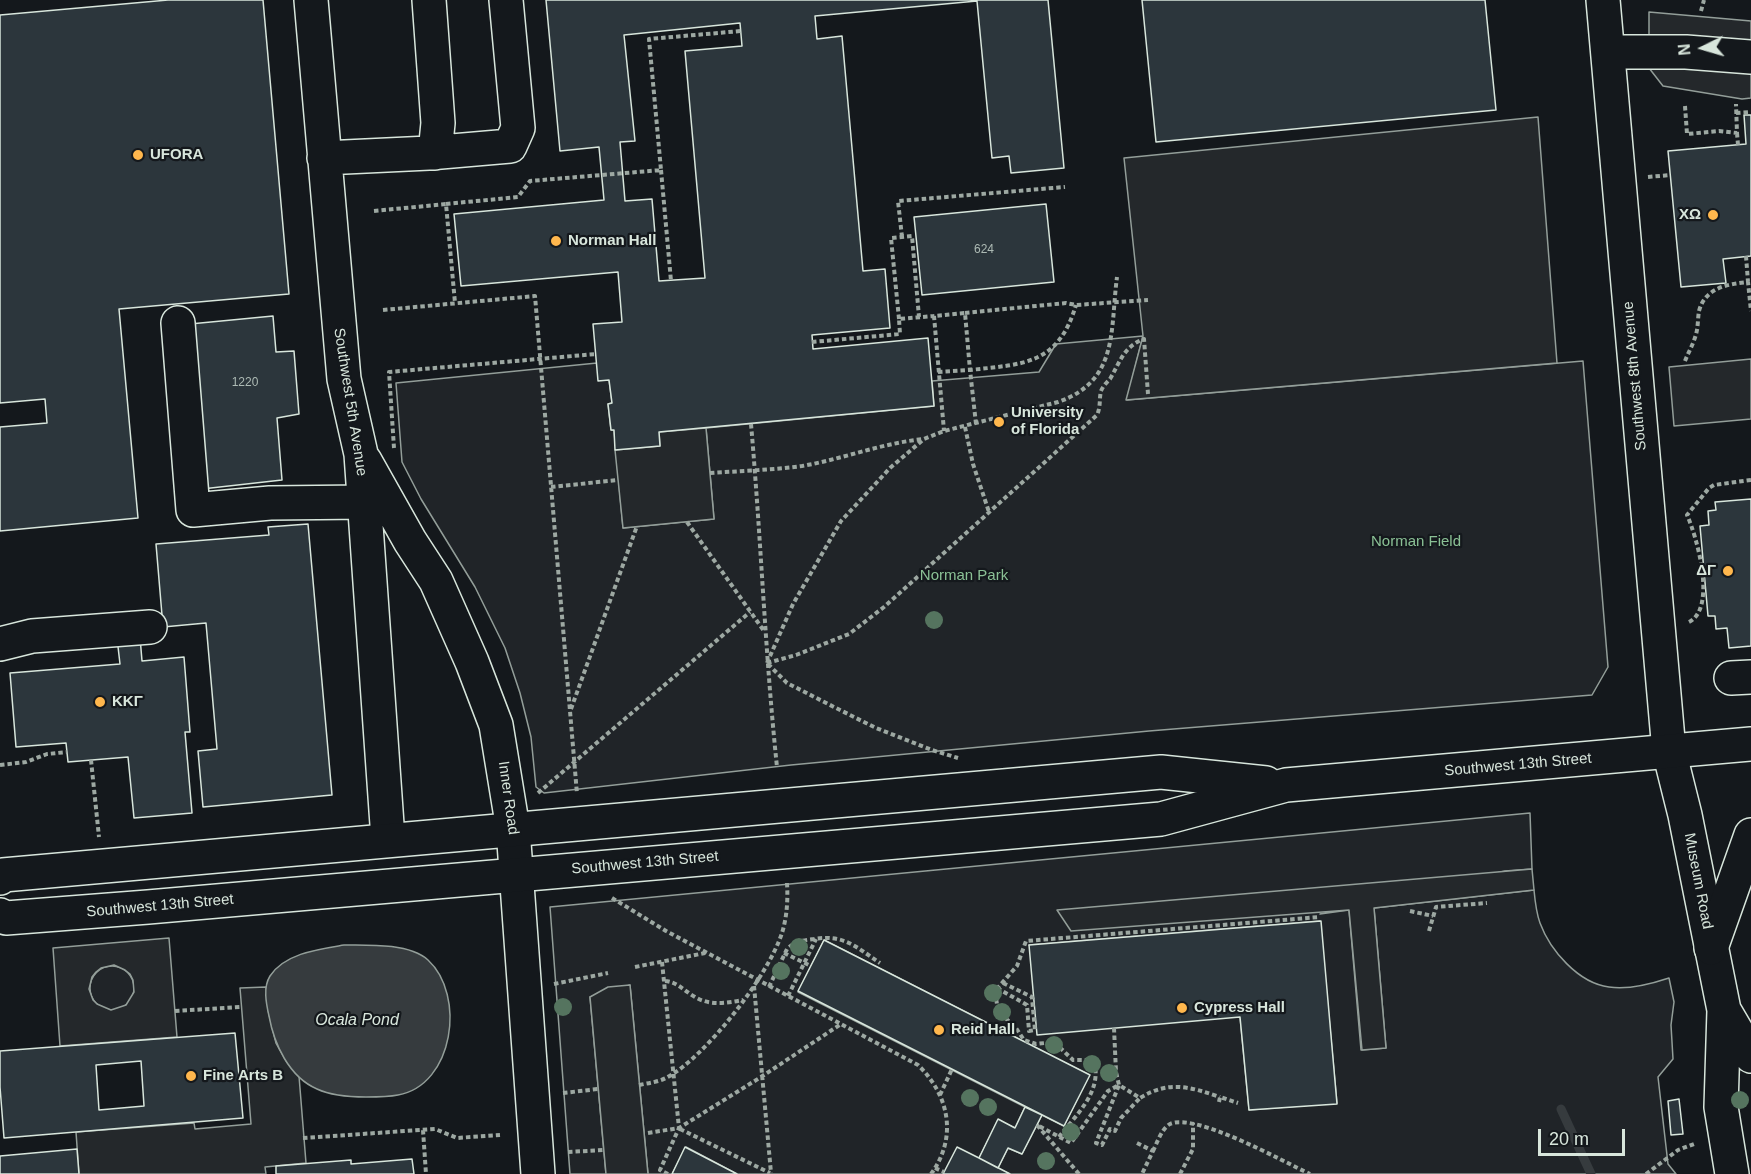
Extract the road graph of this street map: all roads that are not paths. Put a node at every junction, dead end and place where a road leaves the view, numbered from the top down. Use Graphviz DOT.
graph roads {
  1 [pos="310,0"];
  2 [pos="429,0"];
  3 [pos="506,0"];
  4 [pos="1603,0"];
  5 [pos="1608,52"];
  6 [pos="1751,57"];
  7 [pos="435,153"];
  8 [pos="324,158"];
  9 [pos="178,323"];
  10 [pos="361,454"];
  11 [pos="365,502"];
  12 [pos="150,627"];
  13 [pos="0,644"];
  14 [pos="1751,744"];
  15 [pos="1669,751"];
  16 [pos="1286,785"];
  17 [pos="513,829"];
  18 [pos="1751,835"];
  19 [pos="388,839"];
  20 [pos="517,874"];
  21 [pos="0,878"];
  22 [pos="0,915"];
  23 [pos="1711,948"];
  24 [pos="1724,1010"];
  25 [pos="1751,1056"];
  26 [pos="538,1174"];
  27 [pos="1732,1174"];
  1 -- 8 [label="main road, Southwest 5th Avenue"];
  2 -- 7 [label="main road"];
  3 -- 7 [label="main road"];
  4 -- 5 [label="main road, Southwest 8th Avenue"];
  5 -- 6 [label="main road"];
  5 -- 15 [label="main road, Southwest 8th Avenue"];
  7 -- 8 [label="main road"];
  8 -- 10 [label="main road, Southwest 5th Avenue"];
  9 -- 11 [label="main road"];
  10 -- 11 [label="main road, Southwest 5th Avenue"];
  10 -- 17 [label="main road, Inner Road"];
  11 -- 19 [label="main road, Southwest 5th Avenue"];
  12 -- 13 [label="main road"];
  14 -- 15 [label="main road, Southwest 13th Street"];
  15 -- 16 [label="main road, Southwest 13th Street"];
  15 -- 23 [label="main road, Museum Road"];
  16 -- 17 [label="main road, Southwest 13th Street"];
  16 -- 20 [label="main road, Southwest 13th Street"];
  17 -- 19 [label="main road, Southwest 13th Street"];
  17 -- 20 [label="main road, Inner Road"];
  18 -- 23 [label="main road"];
  19 -- 21 [label="main road, Southwest 13th Street"];
  20 -- 22 [label="main road, Southwest 13th Street"];
  20 -- 26 [label="main road, Inner Road"];
  23 -- 24 [label="main road, Museum Road"];
  24 -- 25 [label="main road, Museum Road"];
  24 -- 27 [label="main road, Museum Road"];
}
